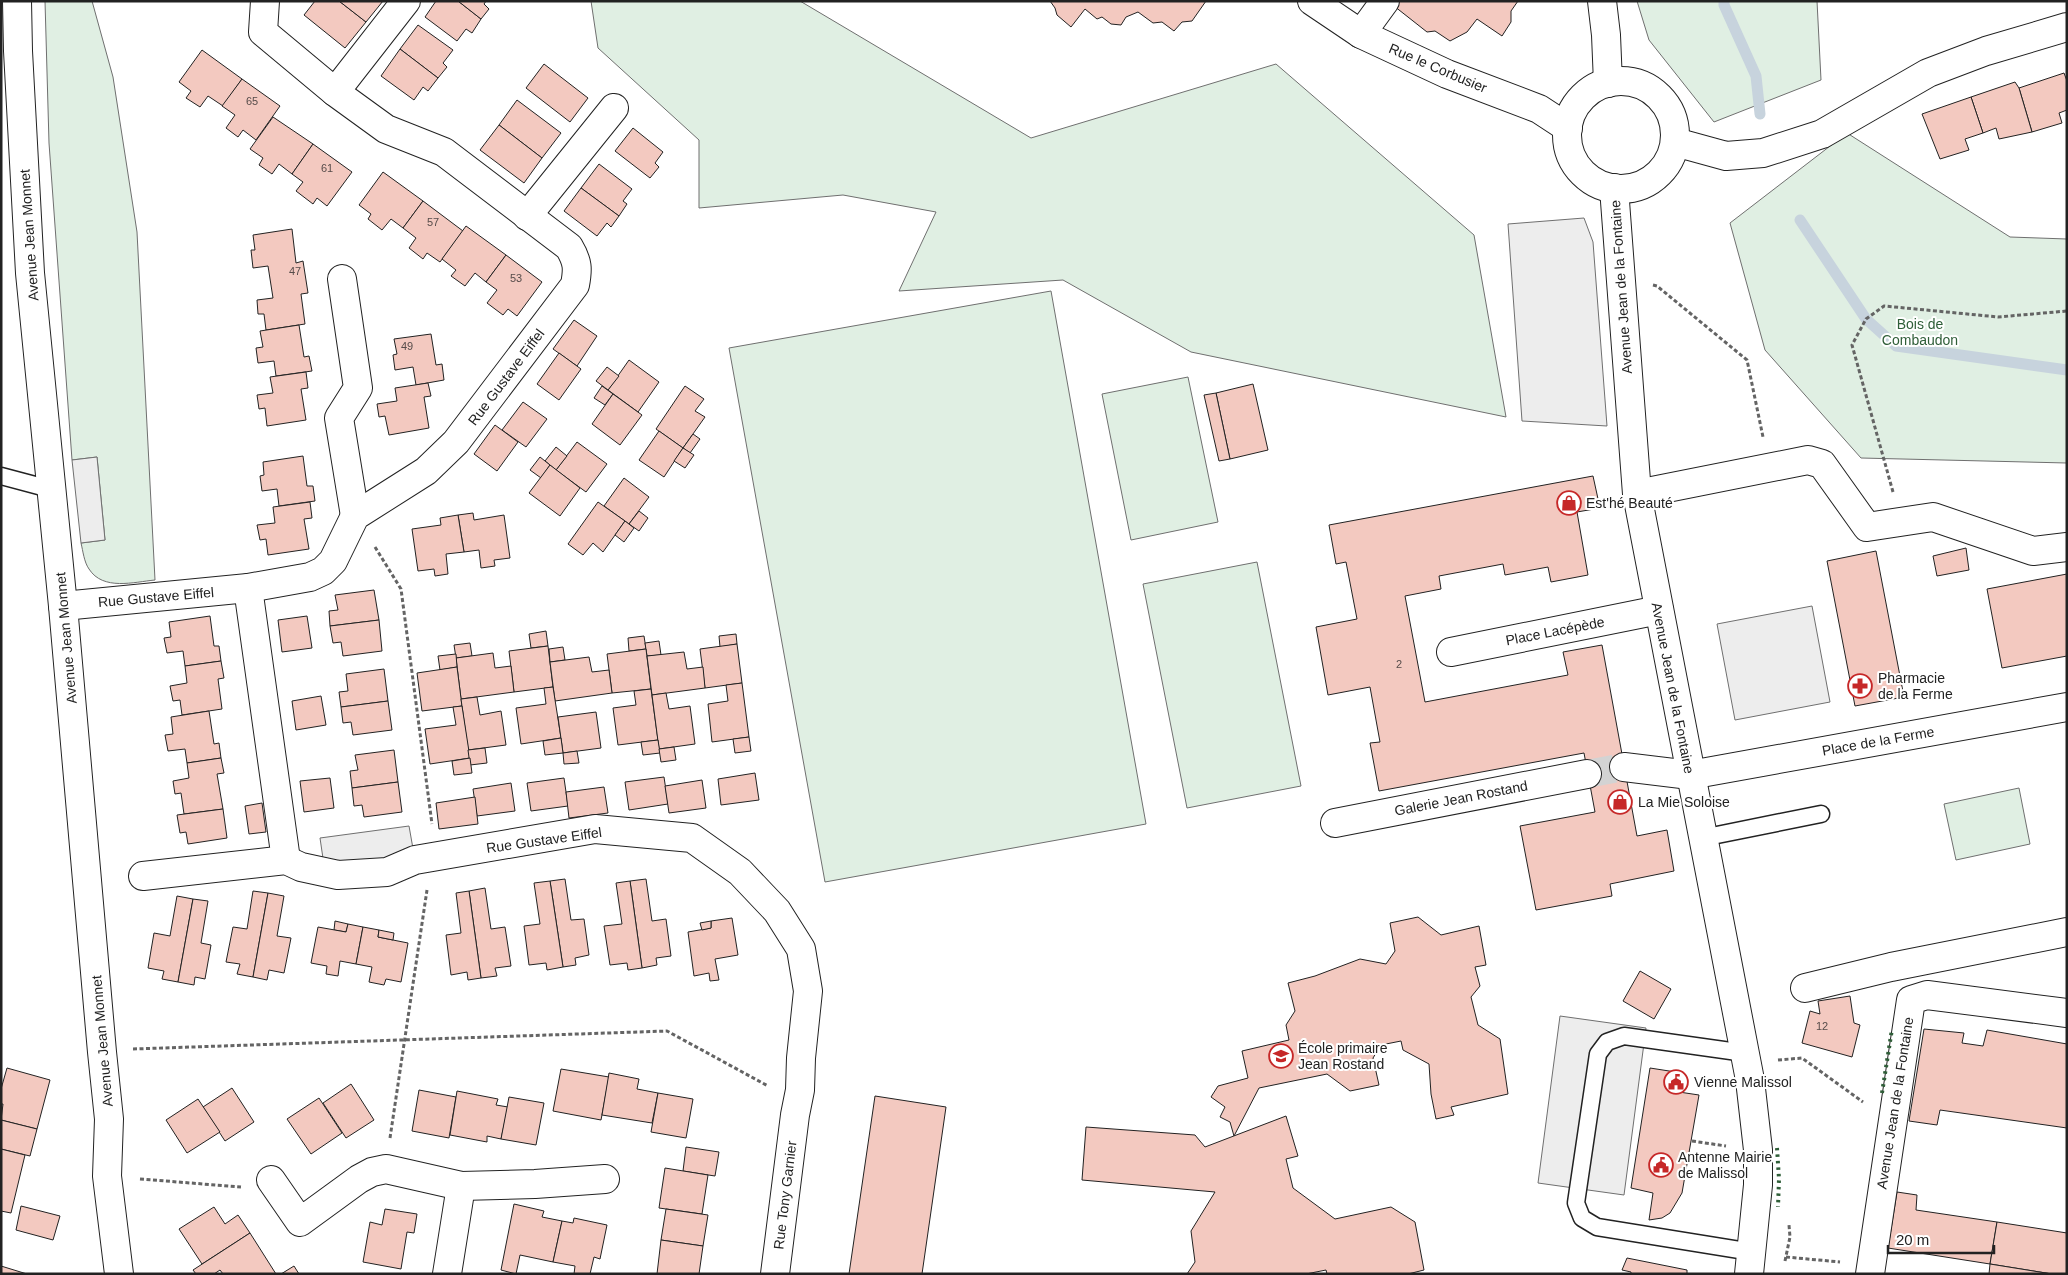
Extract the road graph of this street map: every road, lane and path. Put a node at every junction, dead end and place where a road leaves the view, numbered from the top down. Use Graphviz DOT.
graph roads {
  1 [pos="17,1"];
  2 [pos="265,1"];
  3 [pos="406,1"];
  4 [pos="1312,1"];
  5 [pos="1385,1"];
  6 [pos="1602,1"];
  7 [pos="2067,26"];
  8 [pos="1361,34"];
  9 [pos="1608,83"];
  10 [pos="335,92"];
  11 [pos="614,108"];
  12 [pos="1568,128"];
  13 [pos="1675,142"];
  14 [pos="1614,188"];
  15 [pos="526,216"];
  16 [pos="342,279"];
  17 [pos="1620,282"];
  18 [pos="2067,311"];
  19 [pos="1770,468"];
  20 [pos="1,476"];
  21 [pos="50,489"];
  22 [pos="1637,494"];
  23 [pos="355,516"];
  24 [pos="1901,522"];
  25 [pos="2067,547"];
  26 [pos="248,588"];
  27 [pos="63,606"];
  28 [pos="1659,610"];
  29 [pos="1451,652"];
  30 [pos="2067,707"];
  31 [pos="1624,767"];
  32 [pos="1588,774"];
  33 [pos="1690,775"];
  34 [pos="1821,814"];
  35 [pos="1335,822"];
  36 [pos="1702,838"];
  37 [pos="286,860"];
  38 [pos="143,876"];
  39 [pos="2067,932"];
  40 [pos="1805,988"];
  41 [pos="2067,1013"];
  42 [pos="102,1052"];
  43 [pos="1744,1053"];
  44 [pos="1750,1080"];
  45 [pos="798,1103"];
  46 [pos="1892,1123"];
  47 [pos="107,1176"];
  48 [pos="605,1179"];
  49 [pos="271,1180"];
  50 [pos="461,1186"];
  51 [pos="1786,1257"];
  52 [pos="1751,1263"];
  53 [pos="1870,1269"];
  54 [pos="119,1274"];
  55 [pos="446,1274"];
  56 [pos="775,1274"];
  1 -- 21 [label="street, Avenue Jean Monnet"];
  2 -- 10 [label="street, Rue Gustave Eiffel"];
  3 -- 10 [label="street"];
  4 -- 8 [label="street, Rue le Corbusier"];
  5 -- 8 [label="street"];
  6 -- 9 [label="street"];
  7 -- 13 [label="street"];
  8 -- 12 [label="street, Rue le Corbusier"];
  9 -- 12 [label="street, Avenue Jean de la Fontaine"];
  9 -- 13 [label="street, Avenue Jean de la Fontaine"];
  10 -- 15 [label="street, Rue Gustave Eiffel"];
  11 -- 15 [label="street"];
  12 -- 14 [label="street, Avenue Jean de la Fontaine"];
  13 -- 14 [label="street, Avenue Jean de la Fontaine"];
  14 -- 17 [label="street, Avenue Jean de la Fontaine"];
  15 -- 23 [label="street, Rue Gustave Eiffel"];
  16 -- 23 [label="street"];
  17 -- 19 [label="path"];
  17 -- 22 [label="street, Avenue Jean de la Fontaine"];
  18 -- 24 [label="path"];
  19 -- 22 [label="street"];
  19 -- 24 [label="street"];
  20 -- 21 [label="lane"];
  21 -- 27 [label="street, Avenue Jean Monnet"];
  22 -- 28 [label="street, Avenue Jean de la Fontaine"];
  23 -- 26 [label="street, Rue Gustave Eiffel"];
  24 -- 25 [label="street"];
  26 -- 27 [label="street, Rue Gustave Eiffel"];
  26 -- 37 [label="street"];
  27 -- 42 [label="street, Avenue Jean Monnet"];
  28 -- 29 [label="street, Place Lacépède"];
  28 -- 33 [label="street, Avenue Jean de la Fontaine"];
  30 -- 33 [label="street, Place de la Ferme"];
  31 -- 33 [label="street"];
  32 -- 35 [label="street, Galerie Jean Rostand"];
  33 -- 36 [label="street, Avenue Jean de la Fontaine"];
  34 -- 36 [label="lane"];
  36 -- 43 [label="street, Avenue Jean de la Fontaine"];
  37 -- 38 [label="street, Rue Gustave Eiffel"];
  37 -- 45 [label="street, Rue Gustave Eiffel"];
  39 -- 40 [label="street"];
  41 -- 46 [label="street, Avenue Jean de la Fontaine"];
  42 -- 45 [label="path"];
  42 -- 47 [label="street, Avenue Jean Monnet"];
  43 -- 44 [label="street, Avenue Jean de la Fontaine"];
  43 -- 52 [label="lane"];
  44 -- 46 [label="path"];
  44 -- 52 [label="street, Avenue Jean de la Fontaine"];
  45 -- 56 [label="street, Rue Tony Garnier"];
  46 -- 53 [label="street, Avenue Jean de la Fontaine"];
  47 -- 49 [label="path"];
  47 -- 54 [label="street, Avenue Jean Monnet"];
  48 -- 50 [label="street"];
  49 -- 50 [label="street"];
  50 -- 55 [label="street"];
  51 -- 53 [label="path"];
}
